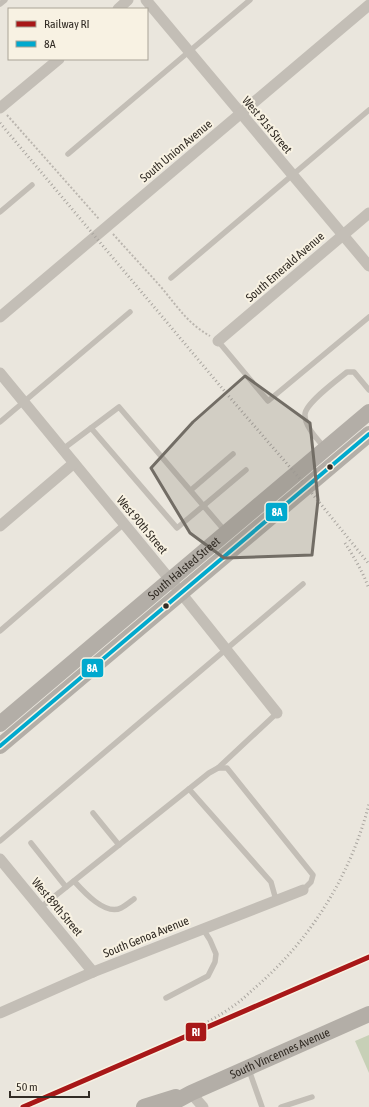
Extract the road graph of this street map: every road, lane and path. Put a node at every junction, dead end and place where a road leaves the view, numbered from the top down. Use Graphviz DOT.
graph roads {
  1 [pos="5,0"];
  2 [pos="128,0"];
  3 [pos="146,0"];
  4 [pos="250,0"];
  5 [pos="0,4"];
  6 [pos="369,5"];
  7 [pos="119,8"];
  8 [pos="189,51"];
  9 [pos="57,60"];
  10 [pos="0,108"];
  11 [pos="369,110"];
  12 [pos="241,113"];
  13 [pos="68,154"];
  14 [pos="292,175"];
  15 [pos="32,185"];
  16 [pos="0,212"];
  17 [pos="369,213"];
  18 [pos="106,227"];
  19 [pos="343,235"];
  20 [pos="369,266"];
  21 [pos="171,278"];
  22 [pos="130,312"];
  23 [pos="0,317"];
  24 [pos="369,317"];
  25 [pos="218,341"];
  26 [pos="0,373"];
  27 [pos="369,390"];
  28 [pos="24,402"];
  29 [pos="369,412"];
  30 [pos="0,422"];
  31 [pos="91,428"];
  32 [pos="369,434"];
  33 [pos="63,449"];
  34 [pos="326,449"];
  35 [pos="233,454"];
  36 [pos="74,463"];
  37 [pos="246,470"];
  38 [pos="191,490"];
  39 [pos="204,505"];
  40 [pos="124,524"];
  41 [pos="0,526"];
  42 [pos="227,532"];
  43 [pos="171,580"];
  44 [pos="303,584"];
  45 [pos="181,593"];
  46 [pos="0,631"];
  47 [pos="227,649"];
  48 [pos="277,713"];
  49 [pos="0,724"];
  50 [pos="0,746"];
  51 [pos="218,768"];
  52 [pos="189,789"];
  53 [pos="93,813"];
  54 [pos="0,841"];
  55 [pos="31,844"];
  56 [pos="119,845"];
  57 [pos="0,860"];
  58 [pos="74,880"];
  59 [pos="66,887"];
  60 [pos="303,890"];
  61 [pos="134,899"];
  62 [pos="276,900"];
  63 [pos="40,908"];
  64 [pos="203,929"];
  65 [pos="93,972"];
  66 [pos="166,998"];
  67 [pos="0,1013"];
  68 [pos="369,1014"];
  69 [pos="248,1068"];
  70 [pos="191,1093"];
  71 [pos="312,1097"];
  72 [pos="144,1107"];
  73 [pos="165,1107"];
  74 [pos="203,1107"];
  75 [pos="262,1107"];
  76 [pos="281,1107"];
  1 -- 5 [label="lane"];
  2 -- 7 [label="street"];
  3 -- 8 [label="street, West 91st Street"];
  4 -- 8 [label="lane"];
  6 -- 12 [label="street, South Union Avenue"];
  8 -- 12 [label="street, West 91st Street"];
  8 -- 13 [label="lane"];
  9 -- 10 [label="street"];
  10 -- 18 [label="path"];
  11 -- 14 [label="lane"];
  12 -- 14 [label="street, West 91st Street"];
  12 -- 18 [label="street, South Union Avenue"];
  14 -- 19 [label="street, West 91st Street"];
  14 -- 21 [label="lane"];
  15 -- 16 [label="lane"];
  17 -- 19 [label="street, South Emerald Avenue"];
  18 -- 23 [label="street, South Union Avenue"];
  18 -- 25 [label="path"];
  19 -- 20 [label="street, West 91st Street"];
  19 -- 25 [label="street, South Emerald Avenue"];
  22 -- 28 [label="lane"];
  24 -- 25 [label="lane"];
  26 -- 28 [label="street, West 90th Street"];
  27 -- 34 [label="lane"];
  28 -- 30 [label="lane"];
  28 -- 33 [label="street, West 90th Street"];
  29 -- 34 [label="main road, South Halsted Street"];
  31 -- 33 [label="lane"];
  31 -- 38 [label="lane"];
  31 -- 39 [label="lane"];
  32 -- 45 [label="main road, South Halsted Street"];
  33 -- 36 [label="street, West 90th Street"];
  34 -- 42 [label="main road, South Halsted Street"];
  35 -- 38 [label="lane"];
  36 -- 40 [label="street, West 90th Street"];
  36 -- 41 [label="street"];
  37 -- 39 [label="lane"];
  38 -- 39 [label="lane"];
  39 -- 42 [label="lane"];
  40 -- 43 [label="street, West 90th Street"];
  40 -- 46 [label="lane"];
  42 -- 43 [label="main road, South Halsted Street"];
  43 -- 45 [label="street, West 90th Street"];
  43 -- 49 [label="main road, South Halsted Street"];
  44 -- 47 [label="lane"];
  45 -- 47 [label="street, West 90th Street"];
  45 -- 50 [label="main road, South Halsted Street"];
  47 -- 48 [label="street, West 90th Street"];
  47 -- 54 [label="lane"];
  48 -- 51 [label="lane"];
  51 -- 52 [label="lane"];
  51 -- 60 [label="lane"];
  52 -- 56 [label="lane"];
  52 -- 62 [label="lane"];
  53 -- 56 [label="lane"];
  55 -- 59 [label="lane"];
  56 -- 58 [label="lane"];
  57 -- 63 [label="street, West 89th Street"];
  58 -- 59 [label="lane"];
  58 -- 61 [label="lane"];
  59 -- 63 [label="lane"];
  60 -- 62 [label="street, South Genoa Avenue"];
  62 -- 64 [label="street, South Genoa Avenue"];
  63 -- 65 [label="street, West 89th Street"];
  64 -- 65 [label="street, South Genoa Avenue"];
  64 -- 66 [label="lane"];
  65 -- 67 [label="street, South Genoa Avenue"];
  68 -- 69 [label="main road, South Vincennes Avenue"];
  69 -- 70 [label="main road, South Vincennes Avenue"];
  69 -- 75 [label="lane"];
  70 -- 72 [label="main road, South Vincennes Avenue"];
  70 -- 73 [label="main road, South Vincennes Avenue"];
  70 -- 74 [label="street"];
  71 -- 76 [label="lane"];
}
